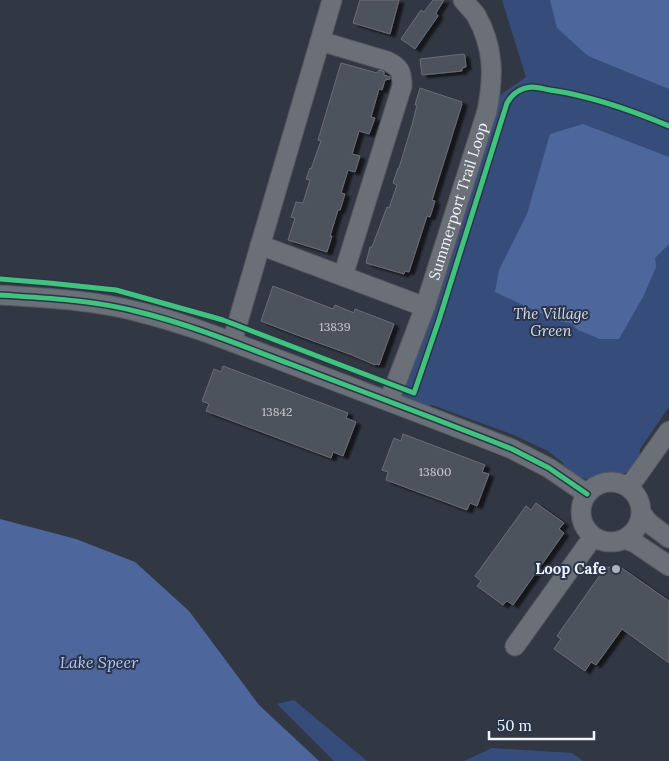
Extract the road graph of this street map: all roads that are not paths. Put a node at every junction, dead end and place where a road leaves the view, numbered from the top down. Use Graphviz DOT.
graph roads {
  1 [pos="332,0"];
  2 [pos="463,0"];
  3 [pos="320,41"];
  4 [pos="260,246"];
  5 [pos="342,276"];
  6 [pos="0,295"];
  7 [pos="425,307"];
  8 [pos="232,342"];
  9 [pos="388,401"];
  10 [pos="669,430"];
  11 [pos="629,487"];
  12 [pos="587,494"];
  13 [pos="642,514"];
  14 [pos="594,537"];
  15 [pos="669,538"];
  16 [pos="625,540"];
  17 [pos="669,566"];
  18 [pos="515,646"];
  1 -- 3 [label="street"];
  2 -- 7 [label="street, Summerport Trail Loop"];
  3 -- 4 [label="street"];
  3 -- 5 [label="street"];
  4 -- 5 [label="street"];
  4 -- 8 [label="street"];
  5 -- 7 [label="street"];
  6 -- 8 [label="street"];
  7 -- 9 [label="street, Summerport Trail Loop"];
  8 -- 9 [label="street"];
  9 -- 12 [label="street"];
  10 -- 11 [label="street"];
  11 -- 12 [label="street"];
  11 -- 13 [label="street"];
  12 -- 14 [label="street"];
  13 -- 15 [label="street"];
  13 -- 16 [label="street"];
  14 -- 16 [label="street"];
  14 -- 18 [label="street"];
  16 -- 17 [label="street"];
}
